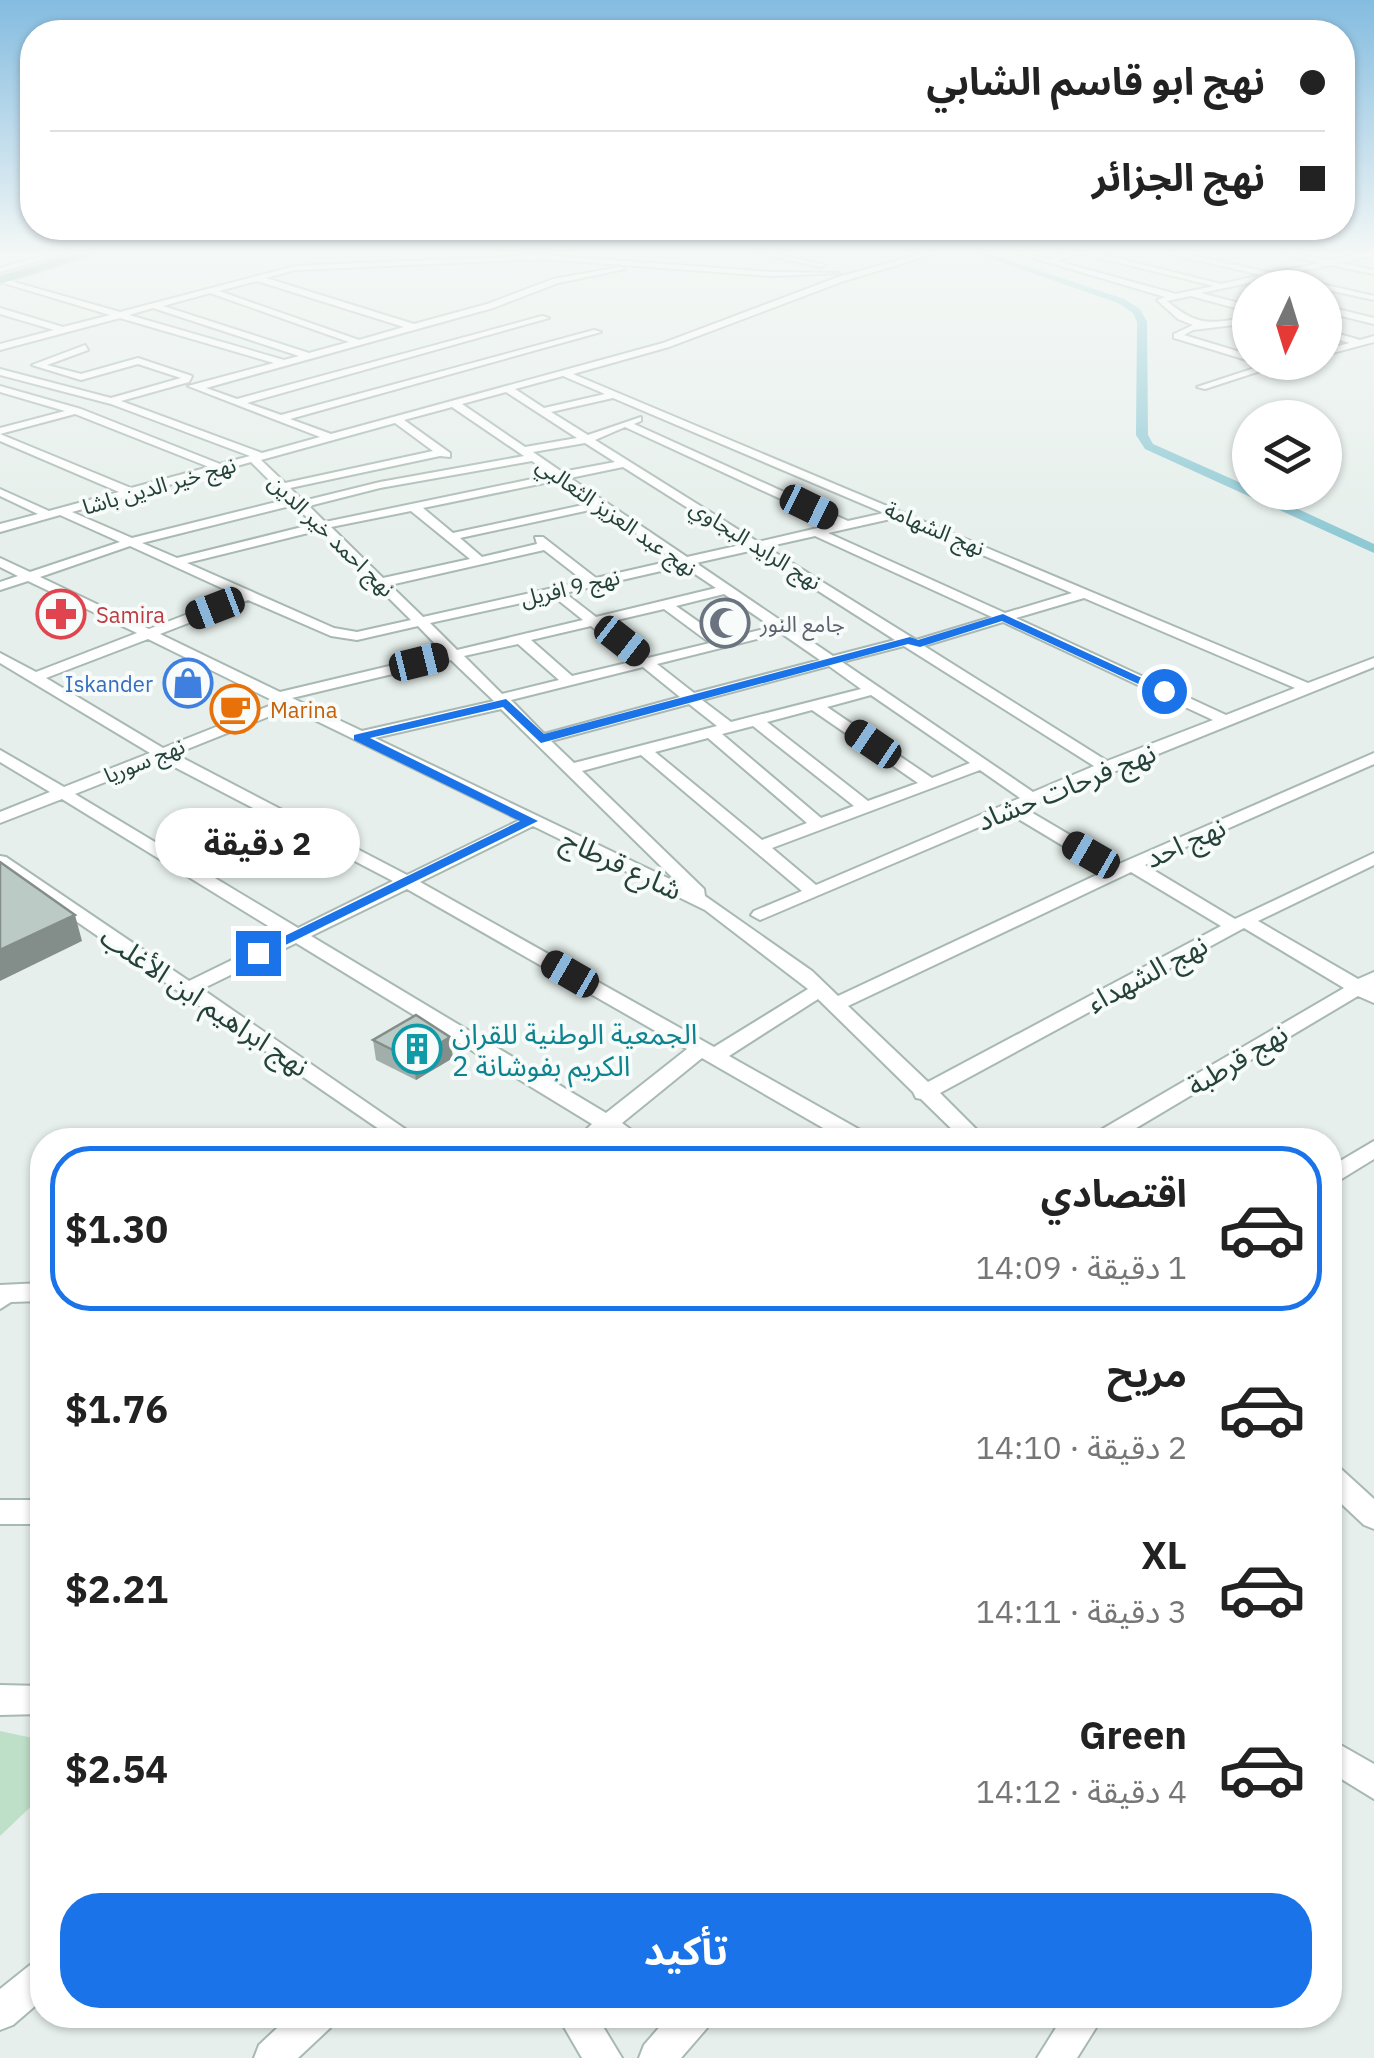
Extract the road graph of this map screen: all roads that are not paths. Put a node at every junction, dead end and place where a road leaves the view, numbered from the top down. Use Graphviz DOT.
graph roads {
  1 [pos="79,347"];
  2 [pos="230,347"];
  3 [pos="281,347"];
  4 [pos="344,347"];
  5 [pos="373,347"];
  6 [pos="441,347"];
  7 [pos="540,347"];
  8 [pos="655,347"];
  9 [pos="310,356"];
  10 [pos="406,357"];
  11 [pos="420,362"];
  12 [pos="284,363"];
  13 [pos="436,366"];
  14 [pos="450,371"];
  15 [pos="0,372"];
  16 [pos="562,372"];
  17 [pos="1232,377"];
  18 [pos="466,378"];
  19 [pos="182,380"];
  20 [pos="483,384"];
  21 [pos="197,387"];
  22 [pos="1202,387"];
  23 [pos="0,389"];
  24 [pos="502,389"];
  25 [pos="617,394"];
  26 [pos="111,401"];
  27 [pos="238,402"];
  28 [pos="452,402"];
  29 [pos="658,410"];
  30 [pos="77,411"];
  31 [pos="543,411"];
  32 [pos="282,418"];
  33 [pos="395,418"];
  34 [pos="626,424"];
  35 [pos="0,434"];
  36 [pos="327,436"];
  37 [pos="587,439"];
  38 [pos="442,452"];
  39 [pos="528,455"];
  40 [pos="257,457"];
  41 [pos="624,463"];
  42 [pos="220,468"];
  43 [pos="466,470"];
  44 [pos="559,476"];
  45 [pos="280,487"];
  46 [pos="491,490"];
  47 [pos="0,492"];
  48 [pos="132,493"];
  49 [pos="297,503"];
  50 [pos="598,505"];
  51 [pos="414,507"];
  52 [pos="900,513"];
  53 [pos="56,514"];
  54 [pos="516,523"];
  55 [pos="326,525"];
  56 [pos="847,526"];
  57 [pos="0,528"];
  58 [pos="817,532"];
  59 [pos="450,537"];
  60 [pos="131,542"];
  61 [pos="758,545"];
  62 [pos="546,546"];
  63 [pos="480,561"];
  64 [pos="0,562"];
  65 [pos="177,562"];
  66 [pos="682,562"];
  67 [pos="27,577"];
  68 [pos="593,582"];
  69 [pos="380,583"];
  70 [pos="0,586"];
  71 [pos="555,590"];
  72 [pos="725,590"];
  73 [pos="1087,593"];
  74 [pos="248,594"];
  75 [pos="666,604"];
  76 [pos="1003,617"];
  77 [pos="594,620"];
  78 [pos="420,621"];
  79 [pos="782,629"];
  80 [pos="147,634"];
  81 [pos="520,638"];
  82 [pos="913,642"];
  83 [pos="720,644"];
  84 [pos="454,653"];
  85 [pos="3,661"];
  86 [pos="828,661"];
  87 [pos="649,662"];
  88 [pos="1370,666"];
  89 [pos="38,676"];
  90 [pos="569,681"];
  91 [pos="1306,688"];
  92 [pos="870,691"];
  93 [pos="282,700"];
  94 [pos="504,700"];
  95 [pos="691,700"];
  96 [pos="816,706"];
  97 [pos="1228,721"];
  98 [pos="757,722"];
  99 [pos="730,729"];
  100 [pos="710,732"];
  101 [pos="358,737"];
  102 [pos="541,739"];
  103 [pos="644,750"];
  104 [pos="160,753"];
  105 [pos="0,755"];
  106 [pos="1374,758"];
  107 [pos="982,764"];
  108 [pos="1106,767"];
  109 [pos="0,768"];
  110 [pos="24,769"];
  111 [pos="571,769"];
  112 [pos="929,783"];
  113 [pos="64,793"];
  114 [pos="1031,798"];
  115 [pos="866,808"];
  116 [pos="1012,808"];
  117 [pos="0,818"];
  118 [pos="531,821"];
  119 [pos="818,824"];
  120 [pos="758,846"];
  121 [pos="1374,858"];
  122 [pos="0,861"];
  123 [pos="1125,868"];
  124 [pos="406,881"];
  125 [pos="812,890"];
  126 [pos="711,906"];
  127 [pos="760,915"];
  128 [pos="1239,923"];
  129 [pos="294,934"];
  130 [pos="1368,988"];
  131 [pos="187,990"];
  132 [pos="826,997"];
  133 [pos="707,1053"];
  134 [pos="922,1093"];
  135 [pos="607,1124"];
  136 [pos="392,1128"];
  137 [pos="602,1128"];
  138 [pos="614,1128"];
  139 [pos="840,1128"];
  140 [pos="962,1128"];
  141 [pos="1121,1128"];
  142 [pos="1374,1148"];
  143 [pos="1342,1170"];
  144 [pos="30,1293"];
  145 [pos="2,1296"];
  146 [pos="1342,1487"];
  147 [pos="0,1512"];
  148 [pos="30,1512"];
  149 [pos="1374,1517"];
  150 [pos="0,1700"];
  151 [pos="30,1700"];
  152 [pos="1342,1761"];
  153 [pos="1372,1778"];
  154 [pos="30,1987"];
  155 [pos="0,2012"];
  156 [pos="303,2028"];
  157 [pos="584,2028"];
  158 [pos="683,2028"];
  159 [pos="1077,2028"];
  160 [pos="272,2058"];
  161 [pos="604,2058"];
  162 [pos="657,2058"];
  163 [pos="1056,2058"];
  1 -- 19 [label="street"];
  2 -- 12 [label="street"];
  3 -- 9 [label="street"];
  4 -- 9 [label="street"];
  5 -- 10 [label="street"];
  6 -- 10 [label="street"];
  7 -- 14 [label="street"];
  8 -- 16 [label="street, نهج خير الدين باشا"];
  9 -- 12 [label="street"];
  10 -- 11 [label="street"];
  10 -- 27 [label="street"];
  12 -- 21 [label="street"];
  13 -- 14 [label="street"];
  14 -- 18 [label="street"];
  14 -- 32 [label="street"];
  15 -- 26 [label="street"];
  16 -- 24 [label="street, نهج خير الدين باشا"];
  16 -- 25 [label="street, نهج الشهامة"];
  17 -- 22 [label="street"];
  19 -- 21 [label="street"];
  19 -- 26 [label="street"];
  20 -- 24 [label="street, نهج الرايد البجاوي"];
  21 -- 27 [label="street"];
  23 -- 30 [label="street"];
  24 -- 28 [label="street, نهج خير الدين باشا"];
  24 -- 31 [label="street, نهج الرايد البجاوي"];
  25 -- 29 [label="street, نهج الشهامة"];
  25 -- 31 [label="street"];
  26 -- 30 [label="street"];
  26 -- 40 [label="street"];
  27 -- 32 [label="street"];
  28 -- 33 [label="street, نهج خير الدين باشا"];
  28 -- 39 [label="street, نهج عبد العزيز الثعالبي"];
  29 -- 34 [label="street"];
  29 -- 52 [label="street, نهج الشهامة"];
  30 -- 35 [label="street"];
  30 -- 42 [label="street"];
  31 -- 37 [label="street, نهج الرايد البجاوي"];
  32 -- 36 [label="street"];
  33 -- 36 [label="street, نهج خير الدين باشا"];
  33 -- 38 [label="street"];
  34 -- 37 [label="street"];
  34 -- 56 [label="street"];
  35 -- 48 [label="street"];
  36 -- 40 [label="street, نهج خير الدين باشا"];
  37 -- 39 [label="street"];
  37 -- 41 [label="street, نهج الرايد البجاوي"];
  38 -- 43 [label="street"];
  38 -- 45 [label="street"];
  39 -- 43 [label="street"];
  39 -- 44 [label="street, نهج عبد العزيز الثعالبي"];
  40 -- 42 [label="street, نهج خير الدين باشا"];
  40 -- 45 [label="street, نهج احمد خير الدين"];
  41 -- 44 [label="street"];
  41 -- 61 [label="street, نهج الرايد البجاوي"];
  42 -- 48 [label="street, نهج خير الدين باشا"];
  43 -- 46 [label="street"];
  43 -- 49 [label="street"];
  44 -- 46 [label="street"];
  44 -- 50 [label="street, نهج عبد العزيز الثعالبي"];
  45 -- 49 [label="street, نهج احمد خير الدين"];
  46 -- 51 [label="street"];
  47 -- 53 [label="street"];
  48 -- 53 [label="street, نهج خير الدين باشا"];
  49 -- 55 [label="street, نهج احمد خير الدين"];
  49 -- 60 [label="street"];
  50 -- 54 [label="street"];
  50 -- 66 [label="street, نهج عبد العزيز الثعالبي"];
  51 -- 55 [label="street"];
  51 -- 59 [label="street"];
  52 -- 56 [label="street, نهج 9 افريل"];
  52 -- 73 [label="street, نهج الشهامة"];
  53 -- 57 [label="street, نهج خير الدين باشا"];
  53 -- 60 [label="street"];
  54 -- 59 [label="street"];
  54 -- 62 [label="street"];
  55 -- 65 [label="street"];
  55 -- 69 [label="street, نهج احمد خير الدين"];
  56 -- 58 [label="street, نهج 9 افريل"];
  58 -- 61 [label="street, نهج 9 افريل"];
  58 -- 76 [label="street"];
  59 -- 63 [label="street"];
  60 -- 65 [label="street"];
  60 -- 67 [label="street"];
  61 -- 66 [label="street, نهج 9 افريل"];
  61 -- 82 [label="street, نهج الرايد البجاوي"];
  62 -- 63 [label="street"];
  62 -- 68 [label="street"];
  63 -- 69 [label="street"];
  64 -- 67 [label="street, شارع قرطاج"];
  65 -- 74 [label="street"];
  66 -- 68 [label="street, نهج 9 افريل"];
  66 -- 72 [label="street, نهج عبد العزيز الثعالبي"];
  67 -- 70 [label="street"];
  67 -- 80 [label="street, شارع قرطاج"];
  68 -- 71 [label="street, نهج 9 افريل"];
  69 -- 78 [label="street, نهج احمد خير الدين"];
  71 -- 77 [label="street"];
  71 -- 78 [label="street, نهج 9 افريل"];
  72 -- 75 [label="street, نهج سوريا"];
  72 -- 79 [label="street, نهج عبد العزيز الثعالبي"];
  73 -- 76 [label="street"];
  73 -- 91 [label="street, نهج الشهامة"];
  74 -- 78 [label="street, نهج 9 افريل"];
  74 -- 80 [label="street"];
  75 -- 77 [label="street, نهج سوريا"];
  75 -- 83 [label="street"];
  76 -- 82 [label="street"];
  76 -- 97 [label="street"];
  77 -- 81 [label="street, نهج سوريا"];
  77 -- 87 [label="street"];
  78 -- 84 [label="street, نهج احمد خير الدين"];
  79 -- 83 [label="street"];
  79 -- 86 [label="street, نهج عبد العزيز الثعالبي"];
  80 -- 89 [label="street"];
  80 -- 93 [label="street, شارع قرطاج"];
  81 -- 84 [label="street, نهج سوريا"];
  81 -- 90 [label="street"];
  82 -- 86 [label="street"];
  82 -- 108 [label="street, نهج الرايد البجاوي"];
  83 -- 87 [label="street"];
  84 -- 93 [label="street, نهج سوريا"];
  84 -- 94 [label="street, نهج احمد خير الدين"];
  85 -- 89 [label="street"];
  86 -- 92 [label="street, نهج عبد العزيز الثعالبي"];
  86 -- 95 [label="street"];
  87 -- 90 [label="street"];
  87 -- 95 [label="street"];
  88 -- 91 [label="street, نهج فرحات حشاد"];
  89 -- 104 [label="street"];
  90 -- 94 [label="street"];
  91 -- 97 [label="street, نهج فرحات حشاد"];
  92 -- 96 [label="street"];
  92 -- 107 [label="street, نهج عبد العزيز الثعالبي"];
  93 -- 101 [label="street, شارع قرطاج"];
  93 -- 104 [label="street, نهج سوريا"];
  94 -- 101 [label="street"];
  94 -- 102 [label="street, نهج احمد خير الدين"];
  95 -- 99 [label="street"];
  95 -- 102 [label="street"];
  96 -- 98 [label="street"];
  96 -- 112 [label="street"];
  97 -- 108 [label="street, نهج فرحات حشاد"];
  98 -- 99 [label="street"];
  98 -- 115 [label="street"];
  99 -- 100 [label="street"];
  100 -- 103 [label="street"];
  100 -- 119 [label="street"];
  101 -- 118 [label="street, شارع قرطاج"];
  102 -- 111 [label="street, نهج احمد خير الدين"];
  103 -- 111 [label="street"];
  103 -- 120 [label="street"];
  104 -- 113 [label="street, نهج سوريا"];
  104 -- 124 [label="street"];
  105 -- 110 [label="street"];
  106 -- 123 [label="street, نهج احد"];
  107 -- 112 [label="street"];
  107 -- 114 [label="street, نهج عبد العزيز الثعالبي"];
  108 -- 114 [label="street, نهج فرحات حشاد"];
  109 -- 110 [label="street"];
  110 -- 113 [label="street"];
  111 -- 126 [label="street, نهج احمد خير الدين"];
  112 -- 115 [label="street"];
  113 -- 117 [label="street, نهج سوريا"];
  113 -- 129 [label="street"];
  114 -- 116 [label="street, نهج فرحات حشاد"];
  115 -- 119 [label="street"];
  116 -- 123 [label="street"];
  116 -- 125 [label="street, نهج فرحات حشاد"];
  118 -- 124 [label="street"];
  118 -- 126 [label="street, شارع قرطاج"];
  119 -- 120 [label="street"];
  120 -- 125 [label="street"];
  121 -- 128 [label="street, نهج الشهداء"];
  122 -- 131 [label="street, نهج ابراهيم ابن الأغلب"];
  123 -- 128 [label="street"];
  123 -- 132 [label="street, نهج احد"];
  124 -- 129 [label="street"];
  124 -- 133 [label="street"];
  125 -- 127 [label="street, نهج فرحات حشاد"];
  126 -- 132 [label="street, شارع قرطاج"];
  128 -- 130 [label="street"];
  128 -- 134 [label="street, نهج الشهداء"];
  129 -- 131 [label="street"];
  129 -- 135 [label="street"];
  130 -- 141 [label="street, نهج قرطبة"];
  131 -- 136 [label="street, نهج ابراهيم ابن الأغلب"];
  132 -- 133 [label="street, نهج احد"];
  132 -- 134 [label="street, شارع قرطاج"];
  133 -- 135 [label="street, نهج احد"];
  133 -- 139 [label="street"];
  134 -- 140 [label="street, شارع قرطاج"];
  135 -- 137 [label="street, نهج احد"];
  135 -- 138 [label="street"];
  142 -- 143 [label="street"];
  144 -- 145 [label="street"];
  146 -- 149 [label="street"];
  147 -- 148 [label="street"];
  150 -- 151 [label="street"];
  152 -- 153 [label="street"];
  154 -- 155 [label="street"];
  156 -- 160 [label="street"];
  157 -- 161 [label="street"];
  158 -- 162 [label="street"];
  159 -- 163 [label="street"];
}
